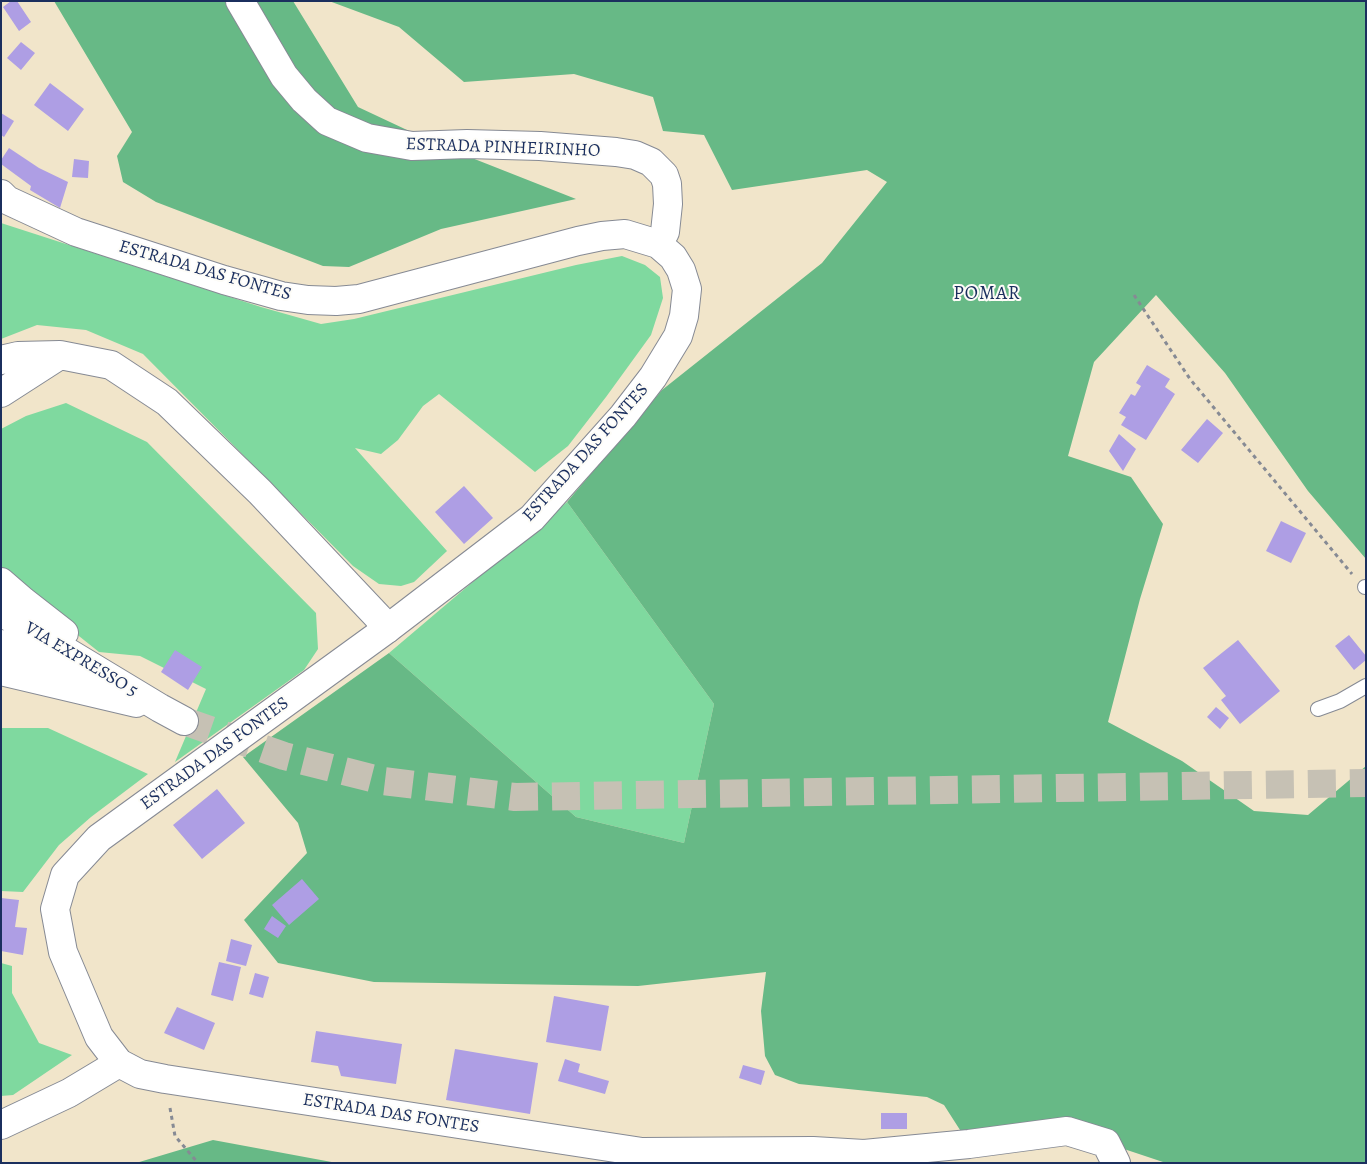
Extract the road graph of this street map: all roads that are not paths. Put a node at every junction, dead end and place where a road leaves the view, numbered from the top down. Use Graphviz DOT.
graph roads {
  1 [pos="240,1"];
  2 [pos="1,194"];
  3 [pos="658,244"];
  4 [pos="60,355"];
  5 [pos="1,360"];
  6 [pos="1,393"];
  7 [pos="1,582"];
  8 [pos="1,612"];
  9 [pos="387,629"];
  10 [pos="1,644"];
  11 [pos="1,671"];
  12 [pos="1366,686"];
  13 [pos="160,708"];
  14 [pos="1318,709"];
  15 [pos="184,721"];
  16 [pos="119,1063"];
  17 [pos="1,1125"];
  18 [pos="1116,1163"];
  1 -- 3 [label="street, ESTRADA PINHEIRINHO"];
  2 -- 3 [label="street, ESTRADA DAS FONTES"];
  3 -- 9 [label="street, ESTRADA DAS FONTES"];
  4 -- 5 [label="street"];
  4 -- 6 [label="street"];
  4 -- 9 [label="street"];
  7 -- 13 [label="street"];
  8 -- 13 [label="street, VIA EXPRESSO 5"];
  9 -- 16 [label="street, ESTRADA DAS FONTES"];
  10 -- 13 [label="street, VIA EXPRESSO 5"];
  11 -- 13 [label="street"];
  12 -- 14 [label="lane"];
  13 -- 15 [label="street, VIA EXPRESSO 5"];
  16 -- 17 [label="street"];
  16 -- 18 [label="street, ESTRADA DAS FONTES"];
}
